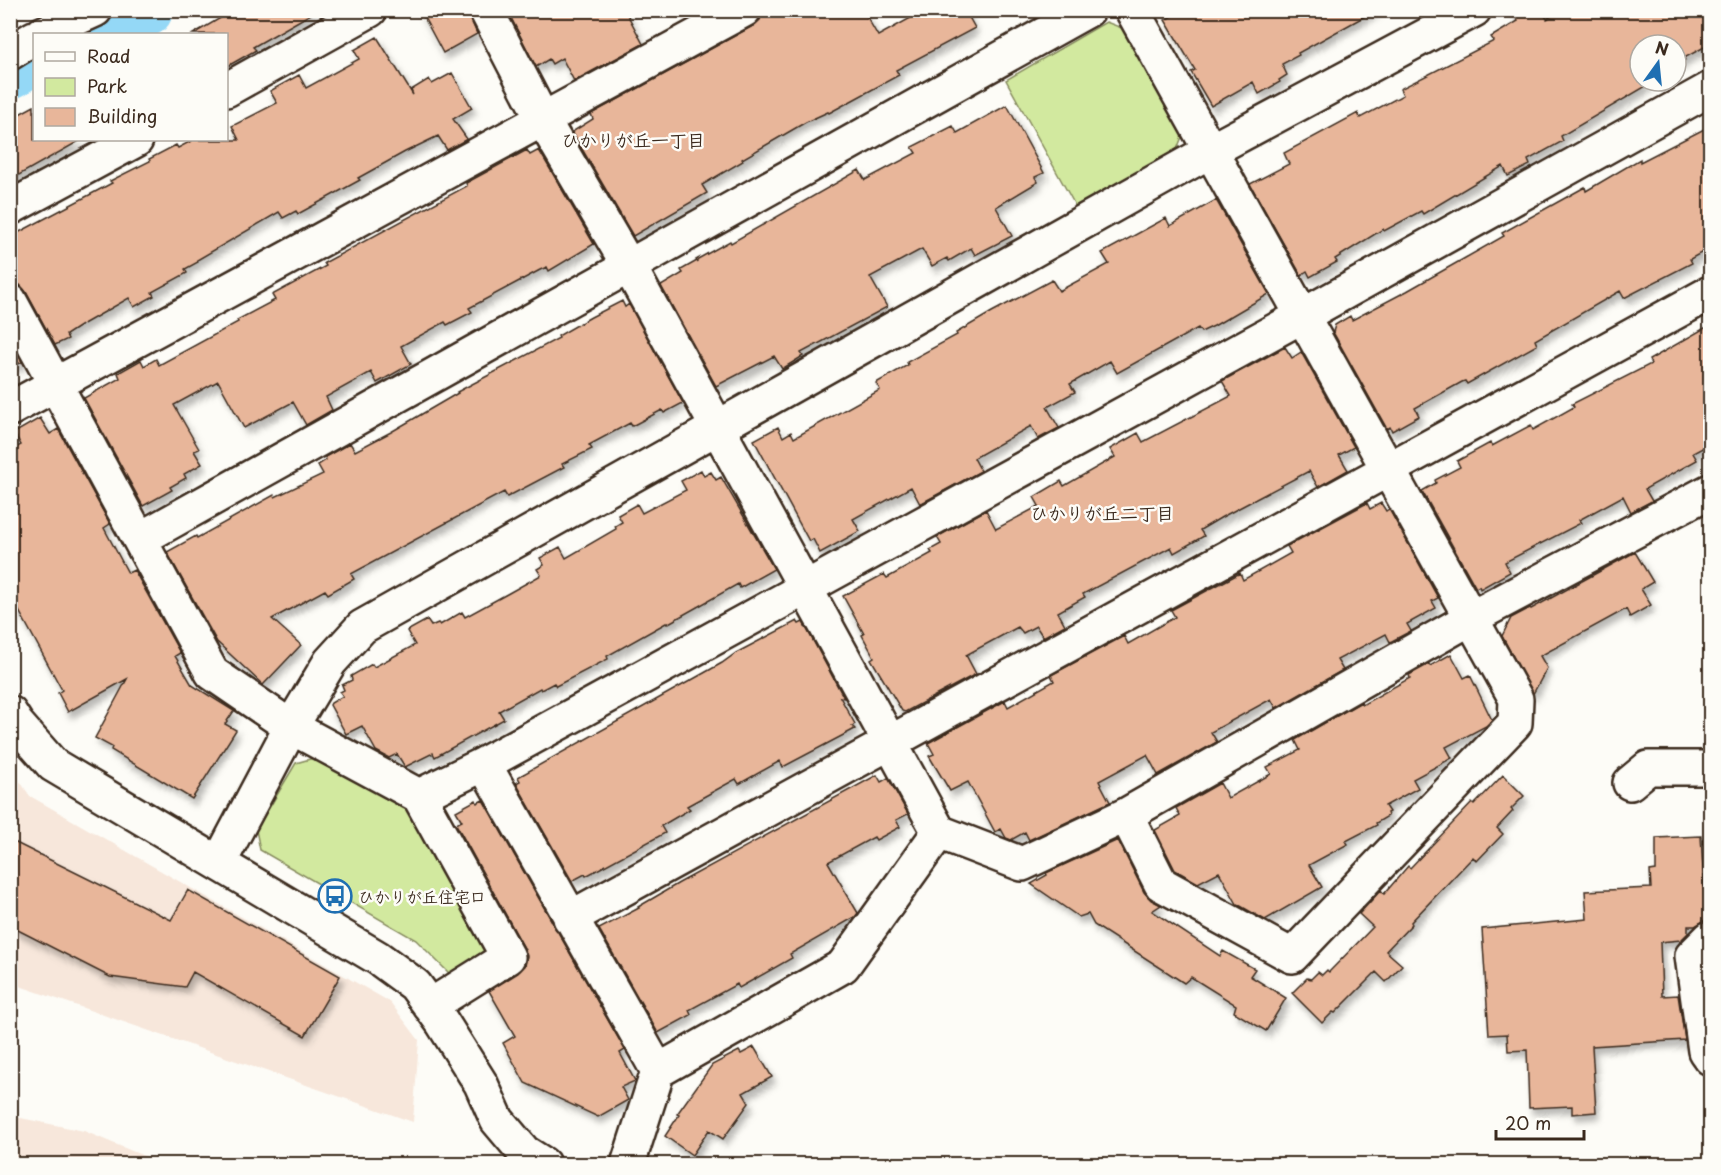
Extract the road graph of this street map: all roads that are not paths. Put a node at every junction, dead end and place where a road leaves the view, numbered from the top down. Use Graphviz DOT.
graph roads {
  1 [pos="95,10"];
  2 [pos="370,10"];
  3 [pos="486,10"];
  4 [pos="744,10"];
  5 [pos="1088,10"];
  6 [pos="1131,10"];
  7 [pos="1474,10"];
  8 [pos="44,33"];
  9 [pos="33,39"];
  10 [pos="10,52"];
  11 [pos="228,89"];
  12 [pos="1710,89"];
  13 [pos="543,120"];
  14 [pos="134,141"];
  15 [pos="1210,151"];
  16 [pos="10,208"];
  17 [pos="630,268"];
  18 [pos="1710,293"];
  19 [pos="10,301"];
  20 [pos="1302,316"];
  21 [pos="56,385"];
  22 [pos="10,410"];
  23 [pos="717,428"];
  24 [pos="1389,471"];
  25 [pos="1710,491"];
  26 [pos="140,539"];
  27 [pos="804,588"];
  28 [pos="1471,618"];
  29 [pos="10,712"];
  30 [pos="291,727"];
  31 [pos="889,741"];
  32 [pos="484,764"];
  33 [pos="1710,768"];
  34 [pos="1630,783"];
  35 [pos="419,796"];
  36 [pos="1126,815"];
  37 [pos="939,832"];
  38 [pos="219,863"];
  39 [pos="570,918"];
  40 [pos="1710,938"];
  41 [pos="430,1006"];
  42 [pos="1710,1058"];
  43 [pos="658,1071"];
  44 [pos="543,1164"];
  45 [pos="628,1164"];
  1 -- 8 [label="street"];
  2 -- 11 [label="street"];
  3 -- 13 [label="street"];
  4 -- 13 [label="street"];
  5 -- 17 [label="street"];
  6 -- 15 [label="street"];
  7 -- 15 [label="street"];
  9 -- 10 [label="street"];
  12 -- 20 [label="street"];
  13 -- 17 [label="street"];
  13 -- 21 [label="street"];
  14 -- 16 [label="street"];
  15 -- 20 [label="street"];
  15 -- 23 [label="street"];
  17 -- 23 [label="street"];
  17 -- 26 [label="street"];
  18 -- 24 [label="street"];
  19 -- 21 [label="street"];
  20 -- 24 [label="street"];
  20 -- 27 [label="street"];
  21 -- 22 [label="street"];
  21 -- 26 [label="street"];
  23 -- 27 [label="street"];
  23 -- 30 [label="street"];
  24 -- 28 [label="street"];
  24 -- 31 [label="street"];
  25 -- 28 [label="street"];
  26 -- 30 [label="street"];
  27 -- 31 [label="street"];
  27 -- 32 [label="street"];
  28 -- 36 [label="street"];
  28 -- 36 [label="street"];
  29 -- 38 [label="street"];
  30 -- 35 [label="street"];
  30 -- 38 [label="street"];
  31 -- 37 [label="street"];
  31 -- 39 [label="street"];
  32 -- 35 [label="street"];
  32 -- 39 [label="street"];
  33 -- 34 [label="street"];
  35 -- 41 [label="street"];
  36 -- 37 [label="street"];
  37 -- 43 [label="street"];
  38 -- 41 [label="street"];
  39 -- 43 [label="street"];
  40 -- 42 [label="street"];
  41 -- 44 [label="street"];
  43 -- 45 [label="street"];
}
